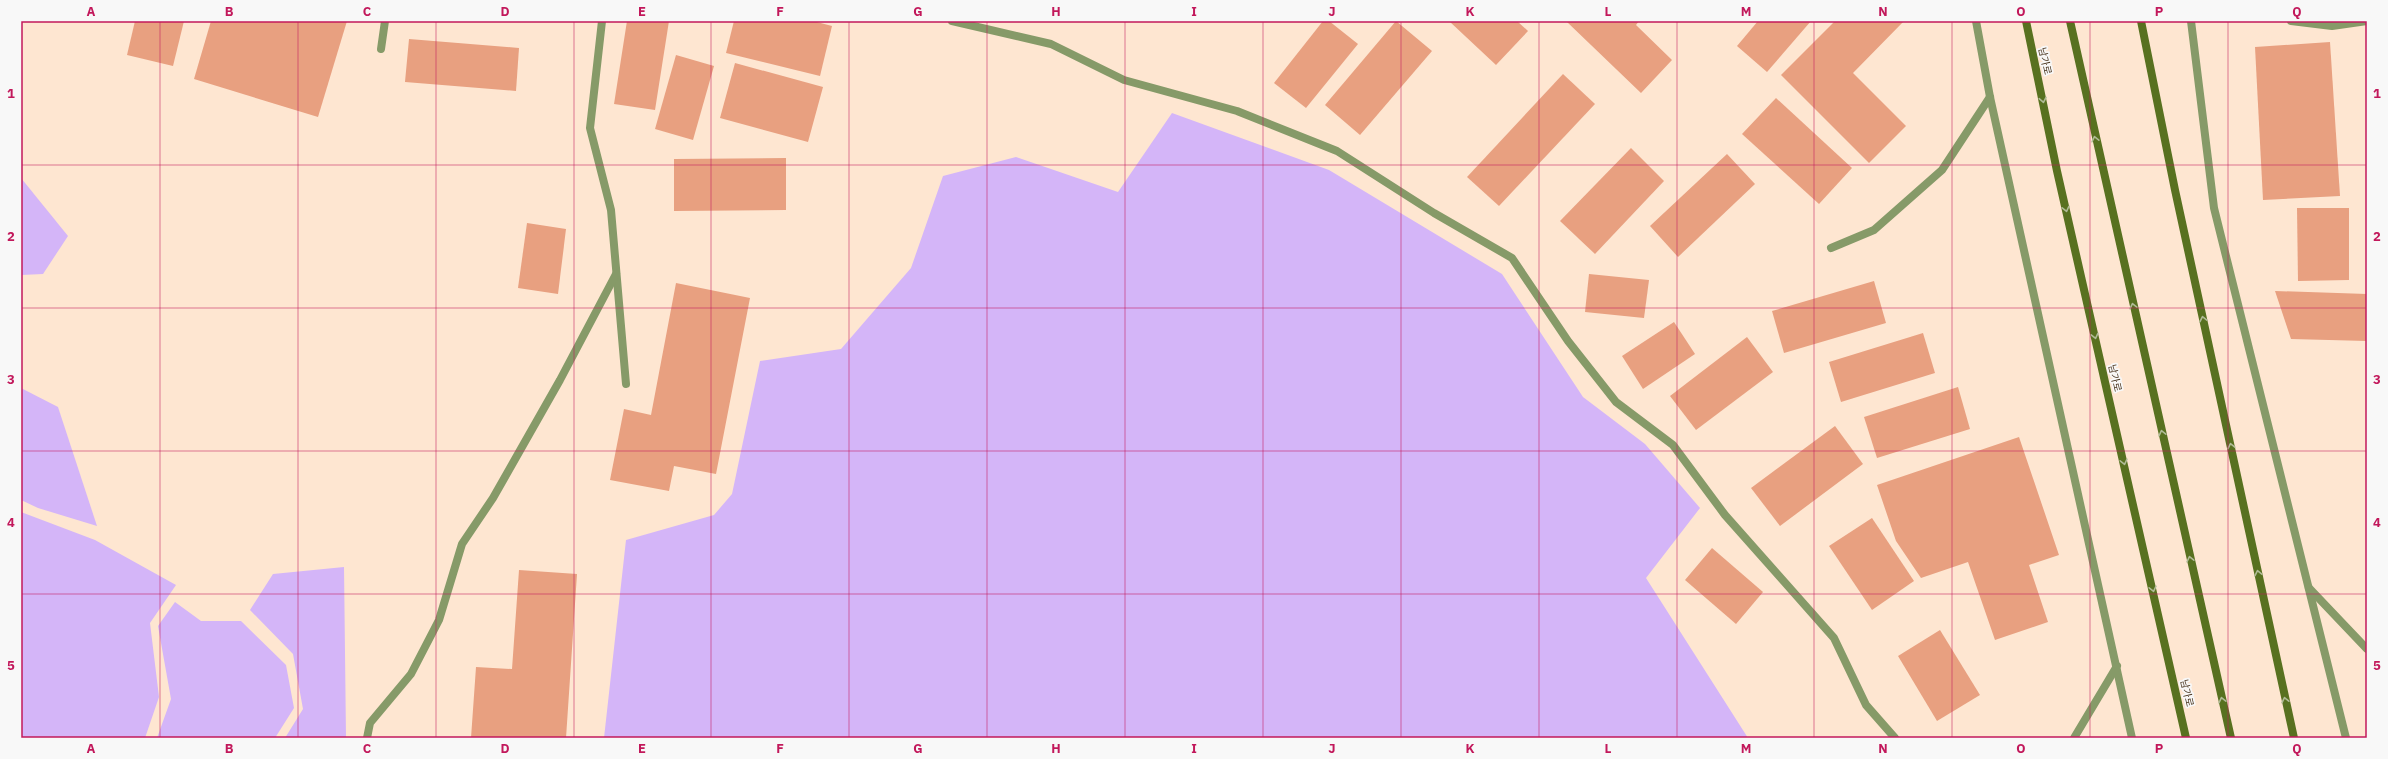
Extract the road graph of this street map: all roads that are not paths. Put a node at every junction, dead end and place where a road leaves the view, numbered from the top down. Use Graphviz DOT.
graph roads {
  1 [pos="386,21"];
  2 [pos="602,21"];
  3 [pos="952,21"];
  4 [pos="1976,21"];
  5 [pos="2026,21"];
  6 [pos="2070,21"];
  7 [pos="2141,21"];
  8 [pos="2191,21"];
  9 [pos="2291,21"];
  10 [pos="2367,21"];
  11 [pos="381,49"];
  12 [pos="1990,97"];
  13 [pos="1831,248"];
  14 [pos="616,274"];
  15 [pos="626,384"];
  16 [pos="2308,587"];
  17 [pos="2367,649"];
  18 [pos="2117,666"];
  19 [pos="367,738"];
  20 [pos="1895,738"];
  21 [pos="2074,738"];
  22 [pos="2132,738"];
  23 [pos="2186,738"];
  24 [pos="2231,738"];
  25 [pos="2294,738"];
  26 [pos="2346,738"];
  1 -- 11 [label="street"];
  2 -- 14 [label="street"];
  3 -- 20 [label="street"];
  4 -- 12 [label="street"];
  5 -- 23 [label="main road, 남가로, one-way"];
  24 -- 6 [label="main road, one-way"];
  25 -- 7 [label="main road, one-way"];
  8 -- 16 [label="street"];
  9 -- 10 [label="street"];
  12 -- 13 [label="street"];
  12 -- 18 [label="street"];
  14 -- 15 [label="street"];
  14 -- 19 [label="street"];
  16 -- 17 [label="street"];
  16 -- 26 [label="street"];
  18 -- 21 [label="street"];
  18 -- 22 [label="street"];
}
